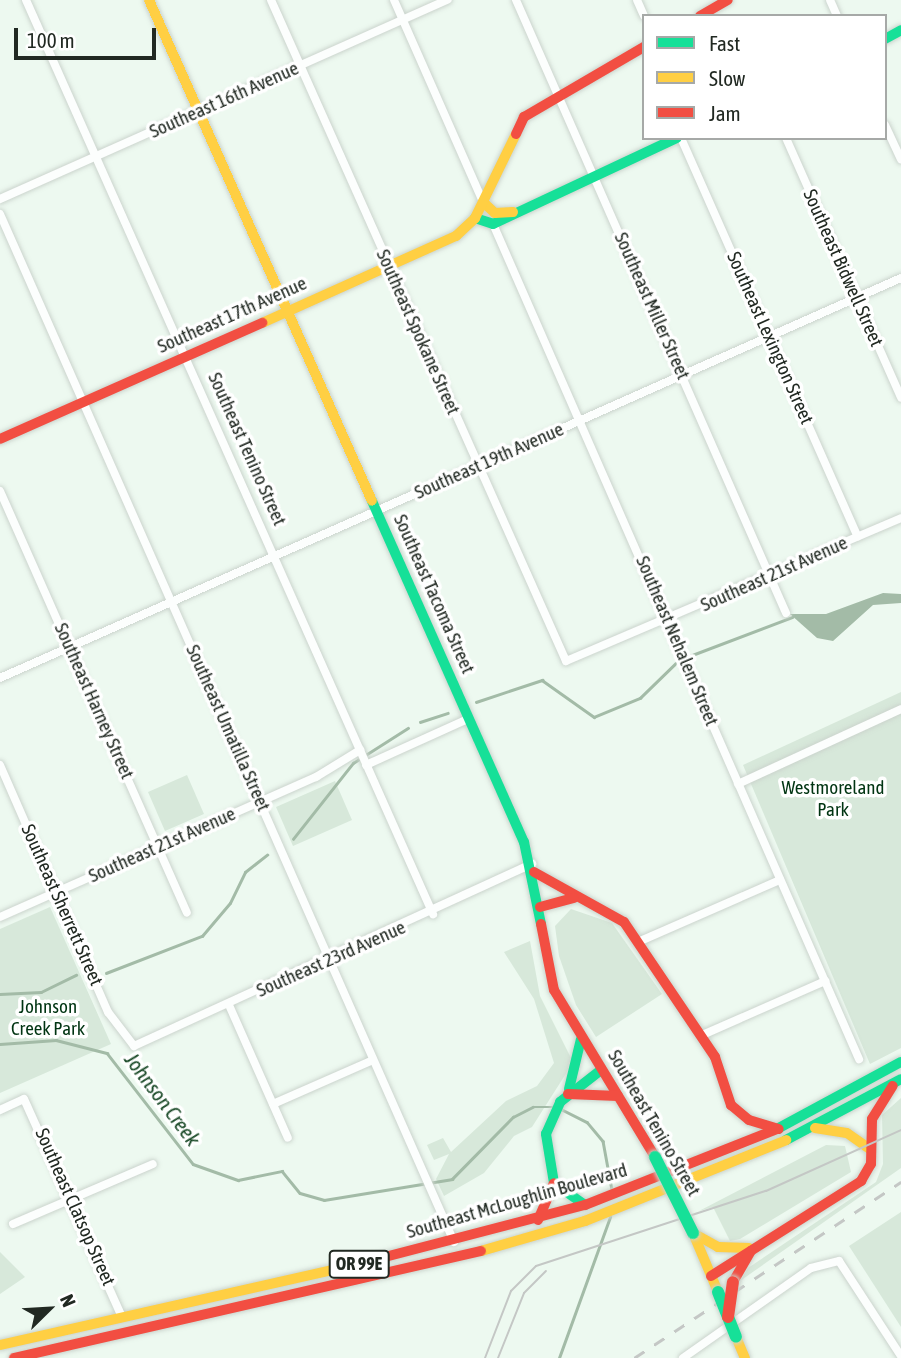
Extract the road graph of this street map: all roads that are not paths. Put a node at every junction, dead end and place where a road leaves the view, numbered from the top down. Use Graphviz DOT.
graph roads {
  1 [pos="26,0"];
  2 [pos="149,0"];
  3 [pos="271,0"];
  4 [pos="394,0"];
  5 [pos="449,0"];
  6 [pos="516,0"];
  7 [pos="728,0"];
  8 [pos="704,14"];
  9 [pos="403,20"];
  10 [pos="642,51"];
  11 [pos="300,66"];
  12 [pos="558,95"];
  13 [pos="198,112"];
  14 [pos="887,129"];
  15 [pos="675,140"];
  16 [pos="680,140"];
  17 [pos="787,140"];
  18 [pos="900,157"];
  19 [pos="96,158"];
  20 [pos="594,176"];
  21 [pos="0,199"];
  22 [pos="483,202"];
  23 [pos="513,212"];
  24 [pos="0,214"];
  25 [pos="475,218"];
  26 [pos="493,224"];
  27 [pos="389,267"];
  28 [pos="901,278"];
  29 [pos="856,298"];
  30 [pos="287,312"];
  31 [pos="769,337"];
  32 [pos="185,357"];
  33 [pos="682,376"];
  34 [pos="901,398"];
  35 [pos="83,402"];
  36 [pos="580,421"];
  37 [pos="0,439"];
  38 [pos="478,466"];
  39 [pos="0,491"];
  40 [pos="376,512"];
  41 [pos="901,518"];
  42 [pos="858,537"];
  43 [pos="274,557"];
  44 [pos="771,575"];
  45 [pos="172,602"];
  46 [pos="786,613"];
  47 [pos="669,621"];
  48 [pos="69,646"];
  49 [pos="569,662"];
  50 [pos="0,678"];
  51 [pos="901,709"];
  52 [pos="468,719"];
  53 [pos="360,750"];
  54 [pos="365,762"];
  55 [pos="0,765"];
  56 [pos="738,784"];
  57 [pos="261,802"];
  58 [pos="159,847"];
  59 [pos="533,868"];
  60 [pos="780,880"];
  61 [pos="56,892"];
  62 [pos="574,898"];
  63 [pos="540,907"];
  64 [pos="187,912"];
  65 [pos="433,914"];
  66 [pos="0,917"];
  67 [pos="638,942"];
  68 [pos="330,960"];
  69 [pos="825,981"];
  70 [pos="229,1005"];
  71 [pos="700,1036"];
  72 [pos="581,1039"];
  73 [pos="127,1043"];
  74 [pos="859,1059"];
  75 [pos="373,1060"];
  76 [pos="901,1062"];
  77 [pos="601,1070"];
  78 [pos="898,1081"];
  79 [pos="568,1094"];
  80 [pos="618,1096"];
  81 [pos="273,1104"];
  82 [pos="0,1110"];
  83 [pos="815,1128"];
  84 [pos="779,1129"];
  85 [pos="288,1138"];
  86 [pos="870,1149"];
  87 [pos="153,1164"];
  88 [pos="554,1183"];
  89 [pos="71,1198"];
  90 [pos="585,1205"];
  91 [pos="538,1220"];
  92 [pos="13,1224"];
  93 [pos="693,1233"];
  94 [pos="454,1242"];
  95 [pos="754,1247"];
  96 [pos="711,1276"];
  97 [pos="122,1317"];
  98 [pos="728,1317"];
  99 [pos="0,1345"];
  100 [pos="901,1356"];
  101 [pos="14,1358"];
  102 [pos="683,1358"];
  103 [pos="745,1358"];
  1 -- 19 [label="street, Southeast Tenino Street"];
  2 -- 13 [label="main road, Southeast Tacoma Street"];
  3 -- 11 [label="street, Southeast Spokane Street"];
  4 -- 9 [label="street"];
  5 -- 9 [label="street, Southeast 16th Avenue"];
  6 -- 12 [label="street, Southeast Miller Street"];
  7 -- 8 [label="main road"];
  9 -- 11 [label="street, Southeast 16th Avenue"];
  9 -- 22 [label="street"];
  10 -- 12 [label="main road, Southeast 17th Avenue"];
  11 -- 13 [label="street, Southeast 16th Avenue"];
  11 -- 27 [label="street, Southeast Spokane Street"];
  12 -- 20 [label="street, Southeast Miller Street"];
  12 -- 22 [label="main road, Southeast 17th Avenue"];
  13 -- 19 [label="street, Southeast 16th Avenue"];
  13 -- 30 [label="main road, Southeast Tacoma Street"];
  14 -- 18 [label="street"];
  15 -- 20 [label="main road"];
  16 -- 31 [label="street, Southeast Lexington Street"];
  17 -- 29 [label="street, Southeast Bidwell Street"];
  19 -- 21 [label="street, Southeast 16th Avenue"];
  19 -- 32 [label="street, Southeast Tenino Street"];
  20 -- 23 [label="main road"];
  20 -- 33 [label="street, Southeast Miller Street"];
  22 -- 23 [label="main road"];
  22 -- 25 [label="main road, Southeast 17th Avenue"];
  23 -- 26 [label="main road"];
  24 -- 35 [label="street, Southeast Umatilla Street"];
  25 -- 26 [label="main road"];
  25 -- 27 [label="main road, Southeast 17th Avenue"];
  26 -- 36 [label="street, Southeast Nehalem Street"];
  27 -- 30 [label="main road, Southeast 17th Avenue"];
  27 -- 38 [label="street, Southeast Spokane Street"];
  28 -- 29 [label="street, Southeast 19th Avenue"];
  29 -- 31 [label="street, Southeast 19th Avenue"];
  29 -- 34 [label="street, Southeast Bidwell Street"];
  30 -- 32 [label="main road, Southeast 17th Avenue"];
  30 -- 40 [label="main road, Southeast Tacoma Street"];
  31 -- 33 [label="street, Southeast 19th Avenue"];
  31 -- 42 [label="street, Southeast Lexington Street"];
  32 -- 35 [label="main road, Southeast 17th Avenue"];
  32 -- 43 [label="street, Southeast Tenino Street"];
  33 -- 36 [label="street, Southeast 19th Avenue"];
  33 -- 44 [label="street, Southeast Miller Street"];
  35 -- 37 [label="main road, Southeast 17th Avenue"];
  35 -- 45 [label="street, Southeast Umatilla Street"];
  36 -- 38 [label="street, Southeast 19th Avenue"];
  36 -- 47 [label="street, Southeast Nehalem Street"];
  38 -- 40 [label="street, Southeast 19th Avenue"];
  38 -- 49 [label="street, Southeast Spokane Street"];
  39 -- 48 [label="street, Southeast Harney Street"];
  40 -- 43 [label="street, Southeast 19th Avenue"];
  40 -- 52 [label="main road, Southeast Tacoma Street"];
  41 -- 42 [label="street, Southeast 21st Avenue"];
  42 -- 44 [label="street, Southeast 21st Avenue"];
  43 -- 45 [label="street, Southeast 19th Avenue"];
  43 -- 53 [label="street, Southeast Tenino Street"];
  44 -- 46 [label="street, Southeast Miller Street"];
  44 -- 47 [label="street, Southeast 21st Avenue"];
  45 -- 48 [label="street, Southeast 19th Avenue"];
  45 -- 57 [label="street, Southeast Umatilla Street"];
  47 -- 49 [label="street, Southeast 21st Avenue"];
  47 -- 56 [label="street, Southeast Nehalem Street"];
  48 -- 50 [label="street, Southeast 19th Avenue"];
  48 -- 58 [label="street, Southeast Harney Street"];
  51 -- 56 [label="street"];
  52 -- 54 [label="street"];
  52 -- 59 [label="main road, Southeast Tacoma Street"];
  53 -- 54 [label="street, Southeast Tenino Street"];
  53 -- 57 [label="street, Southeast 21st Avenue"];
  54 -- 65 [label="street, Southeast Tenino Street"];
  55 -- 61 [label="street, Southeast Sherrett Street"];
  56 -- 60 [label="street, Southeast Nehalem Street"];
  57 -- 58 [label="street, Southeast 21st Avenue"];
  57 -- 68 [label="street, Southeast Umatilla Street"];
  58 -- 61 [label="street, Southeast 21st Avenue"];
  58 -- 64 [label="street, Southeast Harney Street"];
  59 -- 62 [label="main road"];
  59 -- 63 [label="main road, Southeast Tacoma Street"];
  59 -- 65 [label="street, Southeast 23rd Avenue"];
  60 -- 67 [label="street"];
  60 -- 69 [label="street, Southeast Nehalem Street"];
  61 -- 66 [label="street, Southeast 21st Avenue"];
  61 -- 73 [label="street, Southeast Sherrett Street"];
  62 -- 63 [label="main road"];
  62 -- 67 [label="main road"];
  63 -- 72 [label="main road, Southeast Tenino Street"];
  65 -- 68 [label="street, Southeast 23rd Avenue"];
  67 -- 71 [label="main road"];
  68 -- 70 [label="street, Southeast 23rd Avenue"];
  68 -- 75 [label="street, Southeast Umatilla Street"];
  69 -- 71 [label="street"];
  69 -- 74 [label="street, Southeast Nehalem Street"];
  70 -- 73 [label="street, Southeast 23rd Avenue"];
  70 -- 81 [label="street"];
  71 -- 84 [label="main road"];
  72 -- 77 [label="main road, Southeast Tenino Street"];
  72 -- 79 [label="main road"];
  75 -- 81 [label="street"];
  75 -- 94 [label="street, Southeast Umatilla Street"];
  76 -- 84 [label="main road, Southeast McLoughlin Boulevard / OR 99E"];
  77 -- 79 [label="main road"];
  77 -- 80 [label="main road, Southeast Tenino Street"];
  78 -- 83 [label="main road, Southeast McLoughlin Boulevard / OR 99E"];
  78 -- 86 [label="main road"];
  79 -- 80 [label="main road"];
  79 -- 88 [label="main road"];
  80 -- 93 [label="main road, Southeast Tenino Street, bridge"];
  81 -- 85 [label="street"];
  82 -- 89 [label="street, Southeast Clatsop Street"];
  83 -- 86 [label="main road"];
  83 -- 101 [label="main road, Southeast McLoughlin Boulevard / OR 99E"];
  84 -- 90 [label="main road, Southeast McLoughlin Boulevard / OR 99E"];
  86 -- 95 [label="main road"];
  87 -- 89 [label="street"];
  88 -- 90 [label="main road"];
  88 -- 91 [label="main road"];
  89 -- 92 [label="street"];
  89 -- 97 [label="street, Southeast Clatsop Street"];
  90 -- 91 [label="main road, Southeast McLoughlin Boulevard / OR 99E"];
  91 -- 94 [label="main road, Southeast McLoughlin Boulevard / OR 99E"];
  93 -- 95 [label="main road"];
  93 -- 96 [label="main road, Southeast Tenino Street"];
  94 -- 97 [label="main road, Southeast McLoughlin Boulevard / OR 99E"];
  95 -- 96 [label="main road"];
  95 -- 98 [label="main road, bridge"];
  96 -- 98 [label="main road, Southeast Tenino Street, bridge"];
  97 -- 99 [label="main road, Southeast McLoughlin Boulevard / OR 99E"];
  98 -- 103 [label="main road, Southeast Tenino Street, bridge"];
  100 -- 102 [label="street"];
}
